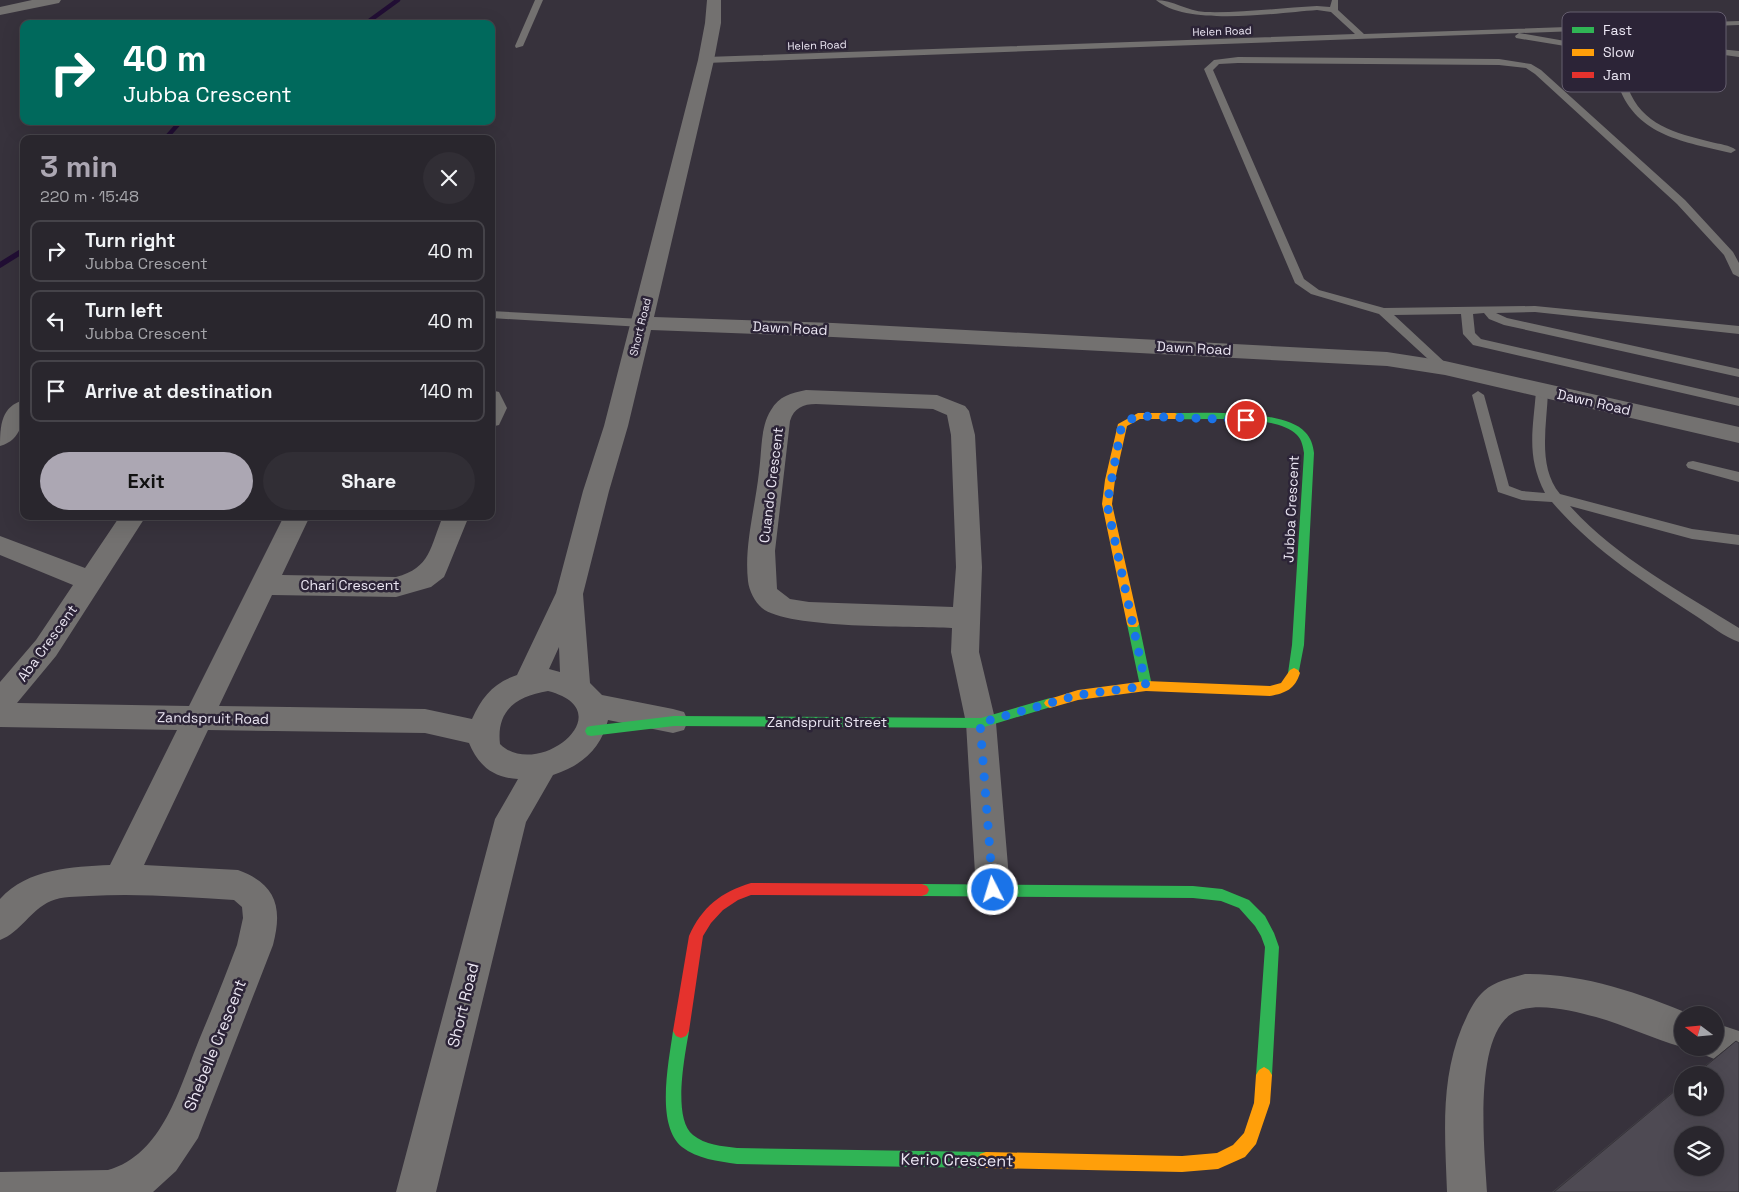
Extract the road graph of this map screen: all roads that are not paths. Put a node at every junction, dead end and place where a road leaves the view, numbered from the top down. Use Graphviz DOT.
graph roads {
  1 [pos="54,0"];
  2 [pos="538,0"];
  3 [pos="714,0"];
  4 [pos="1160,0"];
  5 [pos="1335,0"];
  6 [pos="0,10"];
  7 [pos="1334,10"];
  8 [pos="1726,23"];
  9 [pos="1739,23"];
  10 [pos="1562,30"];
  11 [pos="1500,32"];
  12 [pos="1363,37"];
  13 [pos="1562,43"];
  14 [pos="519,46"];
  15 [pos="1726,52"];
  16 [pos="1739,54"];
  17 [pos="706,60"];
  18 [pos="1626,92"];
  19 [pos="1731,150"];
  20 [pos="1739,274"];
  21 [pos="1467,310"];
  22 [pos="1487,310"];
  23 [pos="1383,312"];
  24 [pos="495,314"];
  25 [pos="642,323"];
  26 [pos="1739,330"];
  27 [pos="1445,368"];
  28 [pos="1739,372"];
  29 [pos="1542,390"];
  30 [pos="1478,395"];
  31 [pos="1739,402"];
  32 [pos="20,412"];
  33 [pos="1739,436"];
  34 [pos="0,438"];
  35 [pos="1693,465"];
  36 [pos="1739,477"];
  37 [pos="1555,498"];
  38 [pos="131,520"];
  39 [pos="295,520"];
  40 [pos="454,520"];
  41 [pos="1739,540"];
  42 [pos="0,545"];
  43 [pos="91,581"];
  44 [pos="264,585"];
  45 [pos="570,593"];
  46 [pos="966,618"];
  47 [pos="1739,636"];
  48 [pos="528,683"];
  49 [pos="1146,686"];
  50 [pos="0,703"];
  51 [pos="494,704"];
  52 [pos="587,707"];
  53 [pos="0,715"];
  54 [pos="200,718"];
  55 [pos="425,720"];
  56 [pos="674,721"];
  57 [pos="980,723"];
  58 [pos="482,734"];
  59 [pos="507,765"];
  60 [pos="541,768"];
  61 [pos="511,819"];
  62 [pos="120,879"];
  63 [pos="993,890"];
  64 [pos="0,924"];
  65 [pos="1674,1026"];
  66 [pos="1724,1044"];
  67 [pos="1739,1050"];
  68 [pos="0,1192"];
  69 [pos="416,1192"];
  70 [pos="1467,1192"];
  1 -- 6 [label="street"];
  2 -- 14 [label="lane"];
  3 -- 17 [label="street, Short Road"];
  4 -- 7 [label="lane"];
  5 -- 7 [label="lane"];
  7 -- 12 [label="lane"];
  8 -- 9 [label="lane, Helen Road"];
  10 -- 11 [label="lane, Helen Road"];
  11 -- 12 [label="lane, Helen Road"];
  11 -- 13 [label="lane"];
  12 -- 17 [label="lane, Helen Road"];
  15 -- 16 [label="lane"];
  17 -- 25 [label="street, Short Road"];
  18 -- 19 [label="lane"];
  20 -- 23 [label="lane"];
  21 -- 22 [label="lane"];
  21 -- 23 [label="lane"];
  21 -- 31 [label="lane"];
  22 -- 26 [label="lane"];
  22 -- 28 [label="lane"];
  23 -- 27 [label="lane"];
  24 -- 25 [label="lane"];
  25 -- 27 [label="street, Dawn Road"];
  25 -- 45 [label="street, Short Road"];
  27 -- 29 [label="street, Dawn Road"];
  29 -- 33 [label="street, Dawn Road"];
  29 -- 37 [label="lane"];
  30 -- 37 [label="lane"];
  32 -- 34 [label="street"];
  35 -- 36 [label="lane"];
  37 -- 41 [label="lane"];
  37 -- 47 [label="lane"];
  38 -- 43 [label="street, Aba Crescent"];
  39 -- 44 [label="street"];
  40 -- 44 [label="street, Chari Crescent"];
  42 -- 43 [label="street"];
  43 -- 50 [label="street, Aba Crescent"];
  44 -- 54 [label="street"];
  45 -- 48 [label="street, Short Road"];
  45 -- 52 [label="street, Short Road"];
  46 -- 46 [label="street, Cuando Crescent"];
  46 -- 57 [label="street, Cuando Crescent"];
  48 -- 51 [label="street"];
  48 -- 52 [label="street"];
  49 -- 49 [label="street, Jubba Crescent"];
  49 -- 57 [label="street, Jubba Crescent"];
  51 -- 55 [label="street, Zandspruit Road"];
  51 -- 58 [label="street"];
  52 -- 56 [label="street, Zandspruit Street"];
  52 -- 60 [label="street"];
  53 -- 54 [label="street, Zandspruit Road"];
  54 -- 55 [label="street, Zandspruit Road"];
  54 -- 62 [label="street"];
  55 -- 58 [label="street, Zandspruit Road"];
  56 -- 57 [label="street, Zandspruit Street"];
  57 -- 63 [label="street"];
  58 -- 59 [label="street"];
  59 -- 60 [label="street"];
  59 -- 61 [label="street, Short Road"];
  60 -- 61 [label="street, Short Road"];
  61 -- 69 [label="street, Short Road"];
  62 -- 64 [label="street, Shebelle Crescent"];
  62 -- 68 [label="street, Shebelle Crescent"];
  63 -- 63 [label="street, Kerio Crescent"];
  65 -- 70 [label="street"];
  66 -- 67 [label="street"];
}
